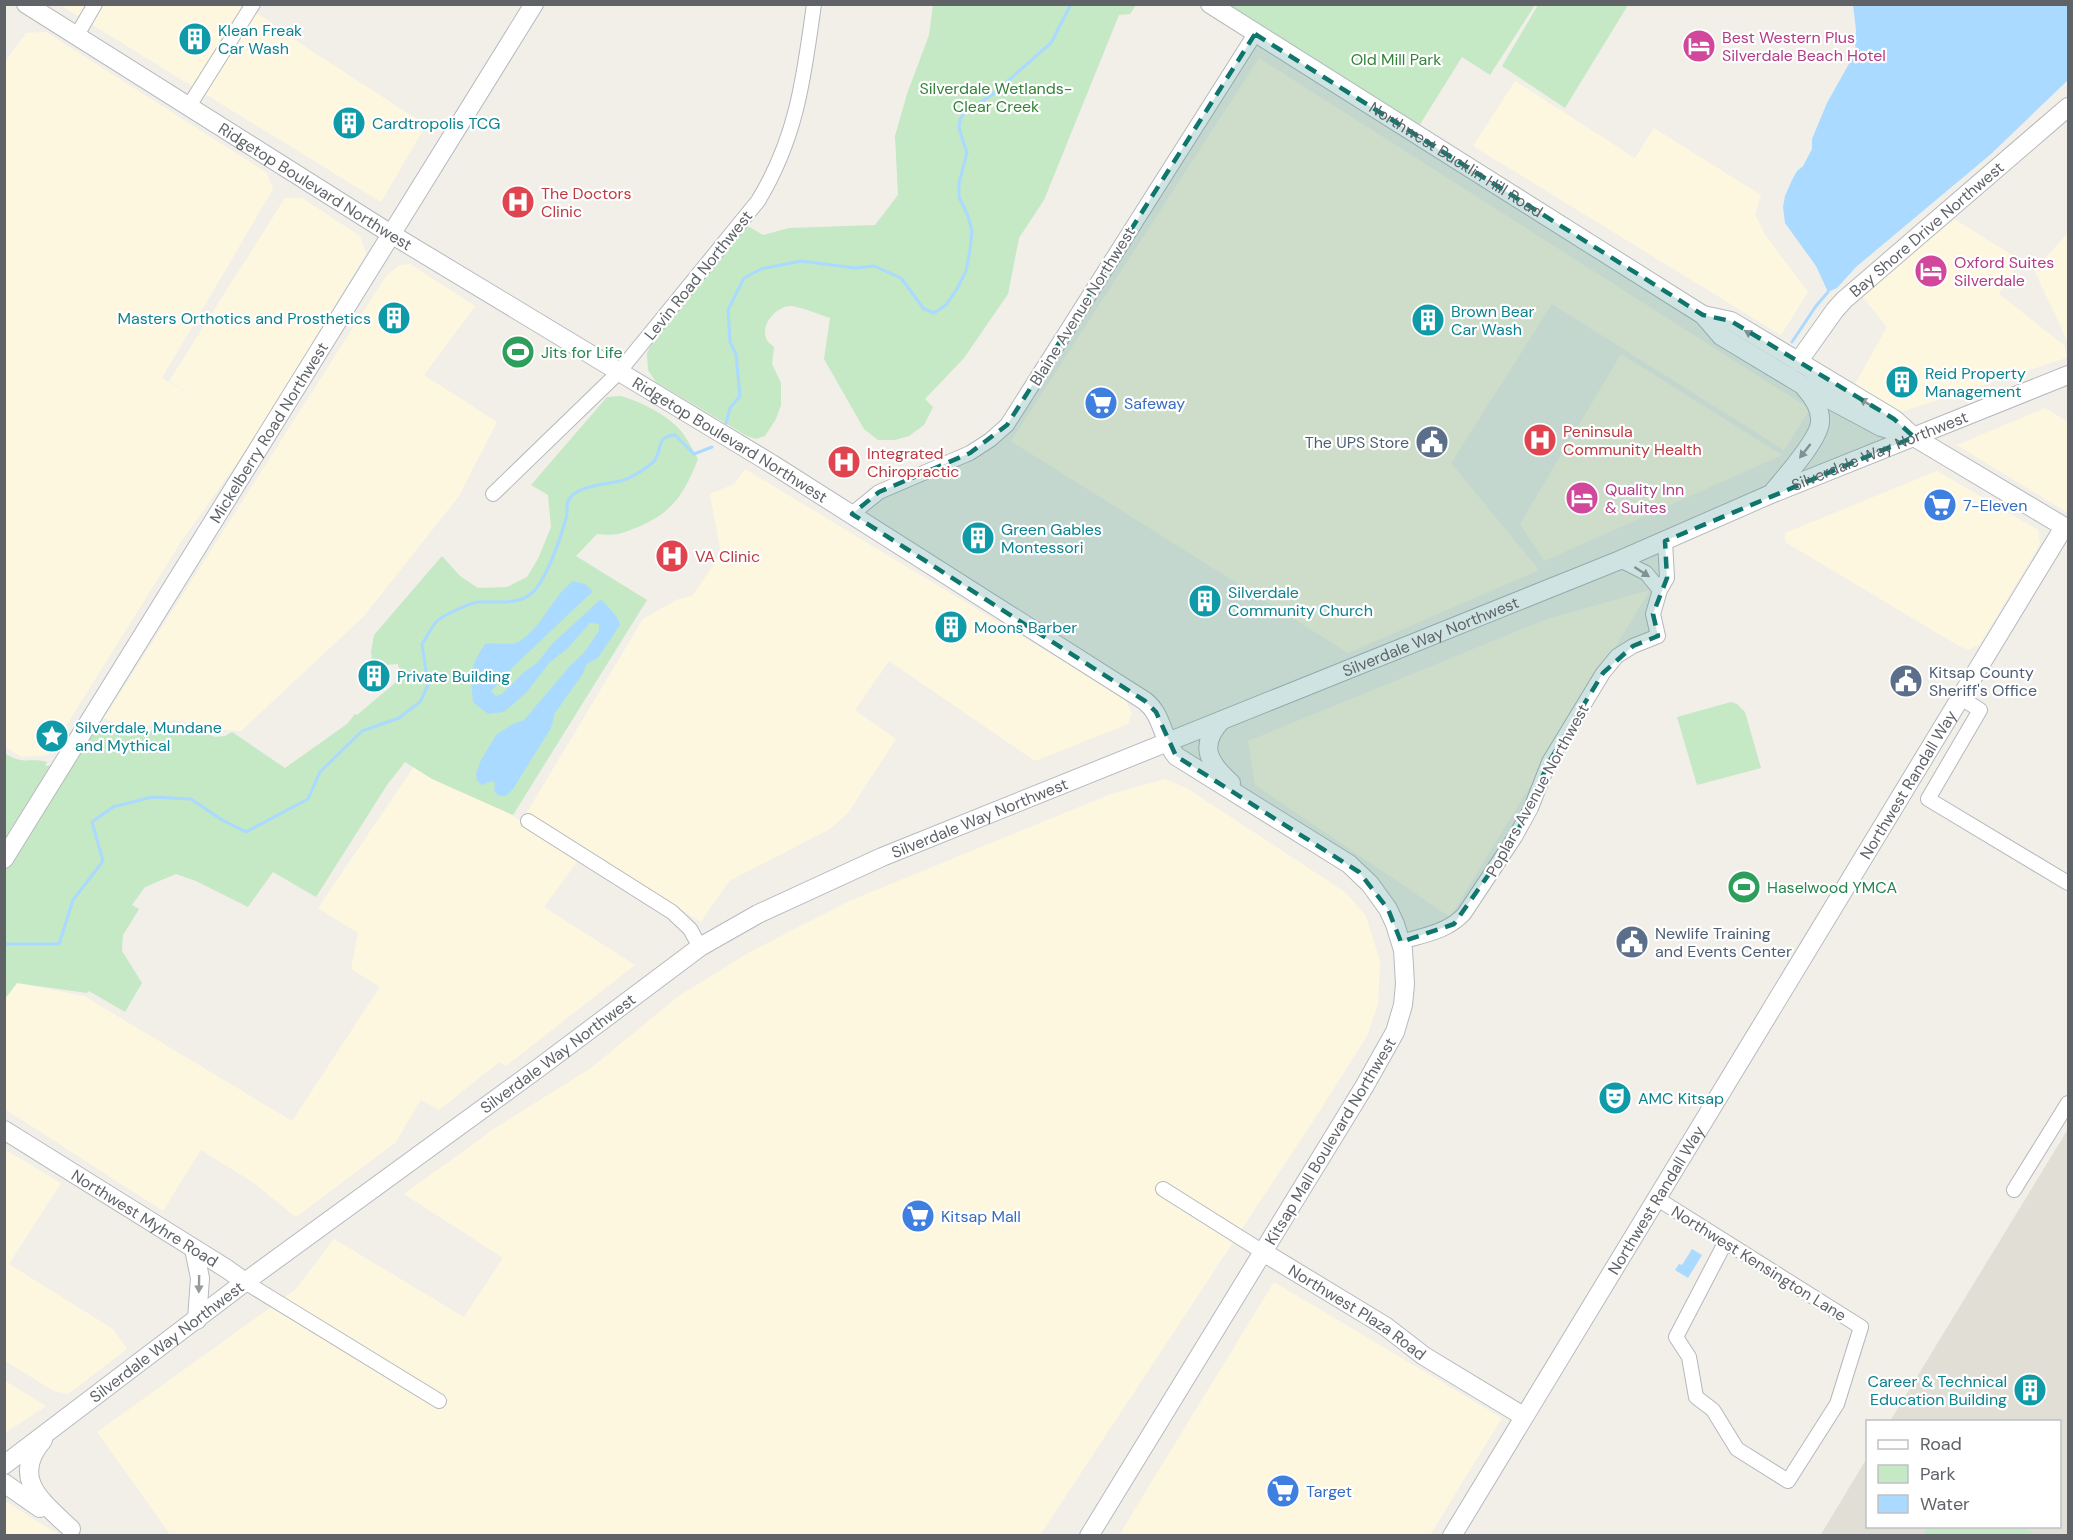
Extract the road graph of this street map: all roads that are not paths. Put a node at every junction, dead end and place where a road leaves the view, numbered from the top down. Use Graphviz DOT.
graph roads {
  1 [pos="26,4"];
  2 [pos="95,4"];
  3 [pos="253,4"];
  4 [pos="534,4"];
  5 [pos="814,4"];
  6 [pos="1210,4"];
  7 [pos="1255,34"];
  8 [pos="77,35"];
  9 [pos="189,106"];
  10 [pos="2068,107"];
  11 [pos="391,234"];
  12 [pos="1703,315"];
  13 [pos="1798,362"];
  14 [pos="1766,363"];
  15 [pos="618,373"];
  16 [pos="2068,375"];
  17 [pos="1799,383"];
  18 [pos="1914,437"];
  19 [pos="1771,494"];
  20 [pos="493,495"];
  21 [pos="852,514"];
  22 [pos="2066,528"];
  23 [pos="1665,541"];
  24 [pos="1620,560"];
  25 [pos="1660,590"];
  26 [pos="1961,698"];
  27 [pos="1222,720"];
  28 [pos="1167,742"];
  29 [pos="1254,805"];
  30 [pos="528,821"];
  31 [pos="4,859"];
  32 [pos="2068,883"];
  33 [pos="1401,942"];
  34 [pos="700,947"];
  35 [pos="2068,1103"];
  36 [pos="4,1130"];
  37 [pos="1163,1189"];
  38 [pos="2014,1190"];
  39 [pos="1656,1198"];
  40 [pos="1725,1243"];
  41 [pos="195,1249"];
  42 [pos="1263,1252"];
  43 [pos="245,1282"];
  44 [pos="197,1320"];
  45 [pos="439,1401"];
  46 [pos="1523,1416"];
  47 [pos="54,1428"];
  48 [pos="4,1465"];
  49 [pos="4,1483"];
  50 [pos="76,1532"];
  51 [pos="1089,1536"];
  52 [pos="1452,1536"];
  1 -- 8 [label="main road, Ridgetop Boulevard Northwest"];
  2 -- 8 [label="street"];
  3 -- 9 [label="street"];
  4 -- 11 [label="main road, Mickelberry Road Northwest"];
  5 -- 15 [label="street, Levin Road Northwest"];
  6 -- 7 [label="main road, Northwest Bucklin Hill Road"];
  7 -- 12 [label="main road, Northwest Bucklin Hill Road"];
  7 -- 21 [label="street, Blaine Avenue Northwest"];
  8 -- 9 [label="main road, Ridgetop Boulevard Northwest"];
  9 -- 11 [label="main road, Ridgetop Boulevard Northwest"];
  10 -- 13 [label="main road, Bay Shore Drive Northwest"];
  11 -- 15 [label="main road, Ridgetop Boulevard Northwest"];
  11 -- 31 [label="main road, Mickelberry Road Northwest"];
  13 -- 12 [label="main road, Northwest Bucklin Hill Road, one-way"];
  12 -- 14 [label="main road, Northwest Bucklin Hill Road"];
  13 -- 14 [label="main road"];
  18 -- 13 [label="main road, Northwest Bucklin Hill Road, one-way"];
  14 -- 17 [label="main road, Northwest Bucklin Hill Road"];
  15 -- 20 [label="street, Levin Road Northwest"];
  15 -- 21 [label="main road, Ridgetop Boulevard Northwest"];
  16 -- 18 [label="main road, Silverdale Way Northwest"];
  17 -- 18 [label="main road, Northwest Bucklin Hill Road"];
  17 -- 19 [label="main road, one-way"];
  18 -- 19 [label="main road, Silverdale Way Northwest"];
  18 -- 22 [label="main road, Northwest Bucklin Hill Road"];
  19 -- 23 [label="main road, Silverdale Way Northwest"];
  21 -- 28 [label="main road, Ridgetop Boulevard Northwest"];
  22 -- 26 [label="main road, Northwest Randall Way"];
  23 -- 24 [label="main road, Silverdale Way Northwest"];
  23 -- 25 [label="street, Poplars Avenue Northwest"];
  24 -- 25 [label="street, one-way"];
  24 -- 27 [label="main road, Silverdale Way Northwest"];
  25 -- 33 [label="street, Poplars Avenue Northwest"];
  26 -- 32 [label="street"];
  26 -- 39 [label="main road, Northwest Randall Way"];
  27 -- 28 [label="main road, Silverdale Way Northwest"];
  27 -- 29 [label="main road"];
  28 -- 29 [label="main road, Kitsap Mall Boulevard Northwest"];
  28 -- 34 [label="main road, Silverdale Way Northwest"];
  29 -- 33 [label="main road, Kitsap Mall Boulevard Northwest"];
  30 -- 34 [label="street"];
  33 -- 42 [label="main road, Kitsap Mall Boulevard Northwest"];
  34 -- 43 [label="main road, Silverdale Way Northwest"];
  35 -- 38 [label="street"];
  36 -- 41 [label="main road, Northwest Myhre Road"];
  37 -- 42 [label="street, Northwest Plaza Road"];
  39 -- 40 [label="street, Northwest Kensington Lane"];
  39 -- 46 [label="main road, Northwest Randall Way"];
  40 -- 40 [label="street, Northwest Kensington Lane"];
  41 -- 43 [label="main road, Northwest Myhre Road"];
  41 -- 44 [label="main road, one-way"];
  42 -- 46 [label="main road, Northwest Plaza Road"];
  42 -- 51 [label="main road, Kitsap Mall Boulevard Northwest"];
  43 -- 44 [label="main road, Silverdale Way Northwest"];
  43 -- 45 [label="street, Northwest Myhre Road"];
  44 -- 47 [label="main road, Silverdale Way Northwest"];
  46 -- 52 [label="main road, Northwest Randall Way"];
  47 -- 48 [label="main road, Silverdale Way Northwest"];
  47 -- 50 [label="main road"];
  49 -- 50 [label="main road"];
}
